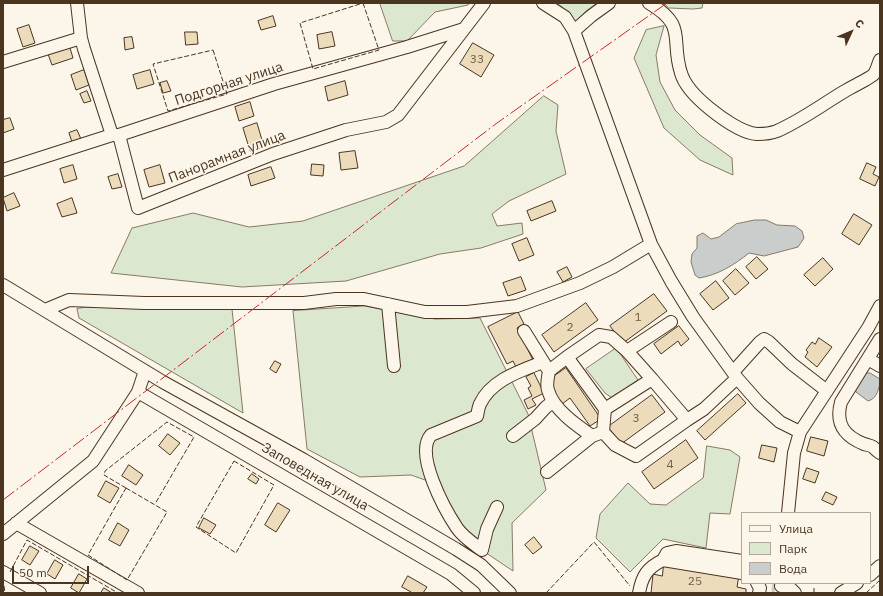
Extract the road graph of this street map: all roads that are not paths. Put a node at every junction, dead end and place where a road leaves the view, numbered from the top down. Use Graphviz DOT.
graph roads {
  1 [pos="77,3"];
  2 [pos="484,3"];
  3 [pos="543,3"];
  4 [pos="609,3"];
  5 [pos="649,3"];
  6 [pos="464,29"];
  7 [pos="574,31"];
  8 [pos="81,38"];
  9 [pos="880,60"];
  10 [pos="3,62"];
  11 [pos="115,135"];
  12 [pos="3,170"];
  13 [pos="651,244"];
  14 [pos="3,285"];
  15 [pos="388,304"];
  16 [pos="880,306"];
  17 [pos="45,310"];
  18 [pos="671,322"];
  19 [pos="524,331"];
  20 [pos="880,339"];
  21 [pos="627,351"];
  22 [pos="567,357"];
  23 [pos="868,359"];
  24 [pos="394,366"];
  25 [pos="546,366"];
  26 [pos="880,366"];
  27 [pos="146,371"];
  28 [pos="735,375"];
  29 [pos="652,379"];
  30 [pos="827,391"];
  31 [pos="138,392"];
  32 [pos="553,402"];
  33 [pos="605,409"];
  34 [pos="687,420"];
  35 [pos="800,432"];
  36 [pos="598,434"];
  37 [pos="513,436"];
  38 [pos="877,446"];
  39 [pos="547,472"];
  40 [pos="497,507"];
  41 [pos="788,512"];
  42 [pos="16,523"];
  43 [pos="3,534"];
  44 [pos="663,560"];
  45 [pos="741,561"];
  46 [pos="880,566"];
  47 [pos="3,572"];
  48 [pos="741,573"];
  49 [pos="871,574"];
  50 [pos="855,584"];
  51 [pos="861,584"];
  52 [pos="781,587"];
  53 [pos="40,593"];
  54 [pos="138,593"];
  55 [pos="474,593"];
  56 [pos="510,593"];
  57 [pos="639,593"];
  58 [pos="795,593"];
  59 [pos="841,593"];
  60 [pos="855,593"];
  1 -- 8 [label="street"];
  2 -- 6 [label="street"];
  3 -- 7 [label="street"];
  4 -- 7 [label="street"];
  5 -- 9 [label="street"];
  6 -- 11 [label="street, Подгорная улица"];
  6 -- 11 [label="street, Панорамная улица"];
  7 -- 13 [label="street"];
  8 -- 10 [label="street"];
  8 -- 11 [label="street"];
  11 -- 12 [label="street, Подгорная улица"];
  13 -- 15 [label="street"];
  13 -- 28 [label="street"];
  14 -- 17 [label="street"];
  15 -- 17 [label="street"];
  15 -- 24 [label="street"];
  16 -- 30 [label="street"];
  17 -- 27 [label="street"];
  18 -- 21 [label="street"];
  19 -- 25 [label="street"];
  20 -- 23 [label="street"];
  21 -- 22 [label="street"];
  21 -- 29 [label="street"];
  22 -- 25 [label="street"];
  22 -- 33 [label="street"];
  23 -- 26 [label="street"];
  23 -- 38 [label="street"];
  25 -- 32 [label="street"];
  25 -- 40 [label="street"];
  27 -- 31 [label="street"];
  27 -- 56 [label="street"];
  28 -- 30 [label="street"];
  28 -- 34 [label="street"];
  28 -- 35 [label="street"];
  29 -- 33 [label="street"];
  29 -- 34 [label="street"];
  30 -- 35 [label="street"];
  31 -- 42 [label="street"];
  31 -- 55 [label="street, Заповедная улица"];
  32 -- 36 [label="street"];
  32 -- 37 [label="street"];
  33 -- 36 [label="street"];
  34 -- 36 [label="street"];
  35 -- 41 [label="street"];
  36 -- 39 [label="street"];
  42 -- 43 [label="street"];
  42 -- 54 [label="street"];
  44 -- 45 [label="street"];
  44 -- 48 [label="street"];
  44 -- 57 [label="street"];
  46 -- 49 [label="street"];
  47 -- 53 [label="street"];
  50 -- 59 [label="street"];
  51 -- 60 [label="street"];
  52 -- 58 [label="street"];
}
